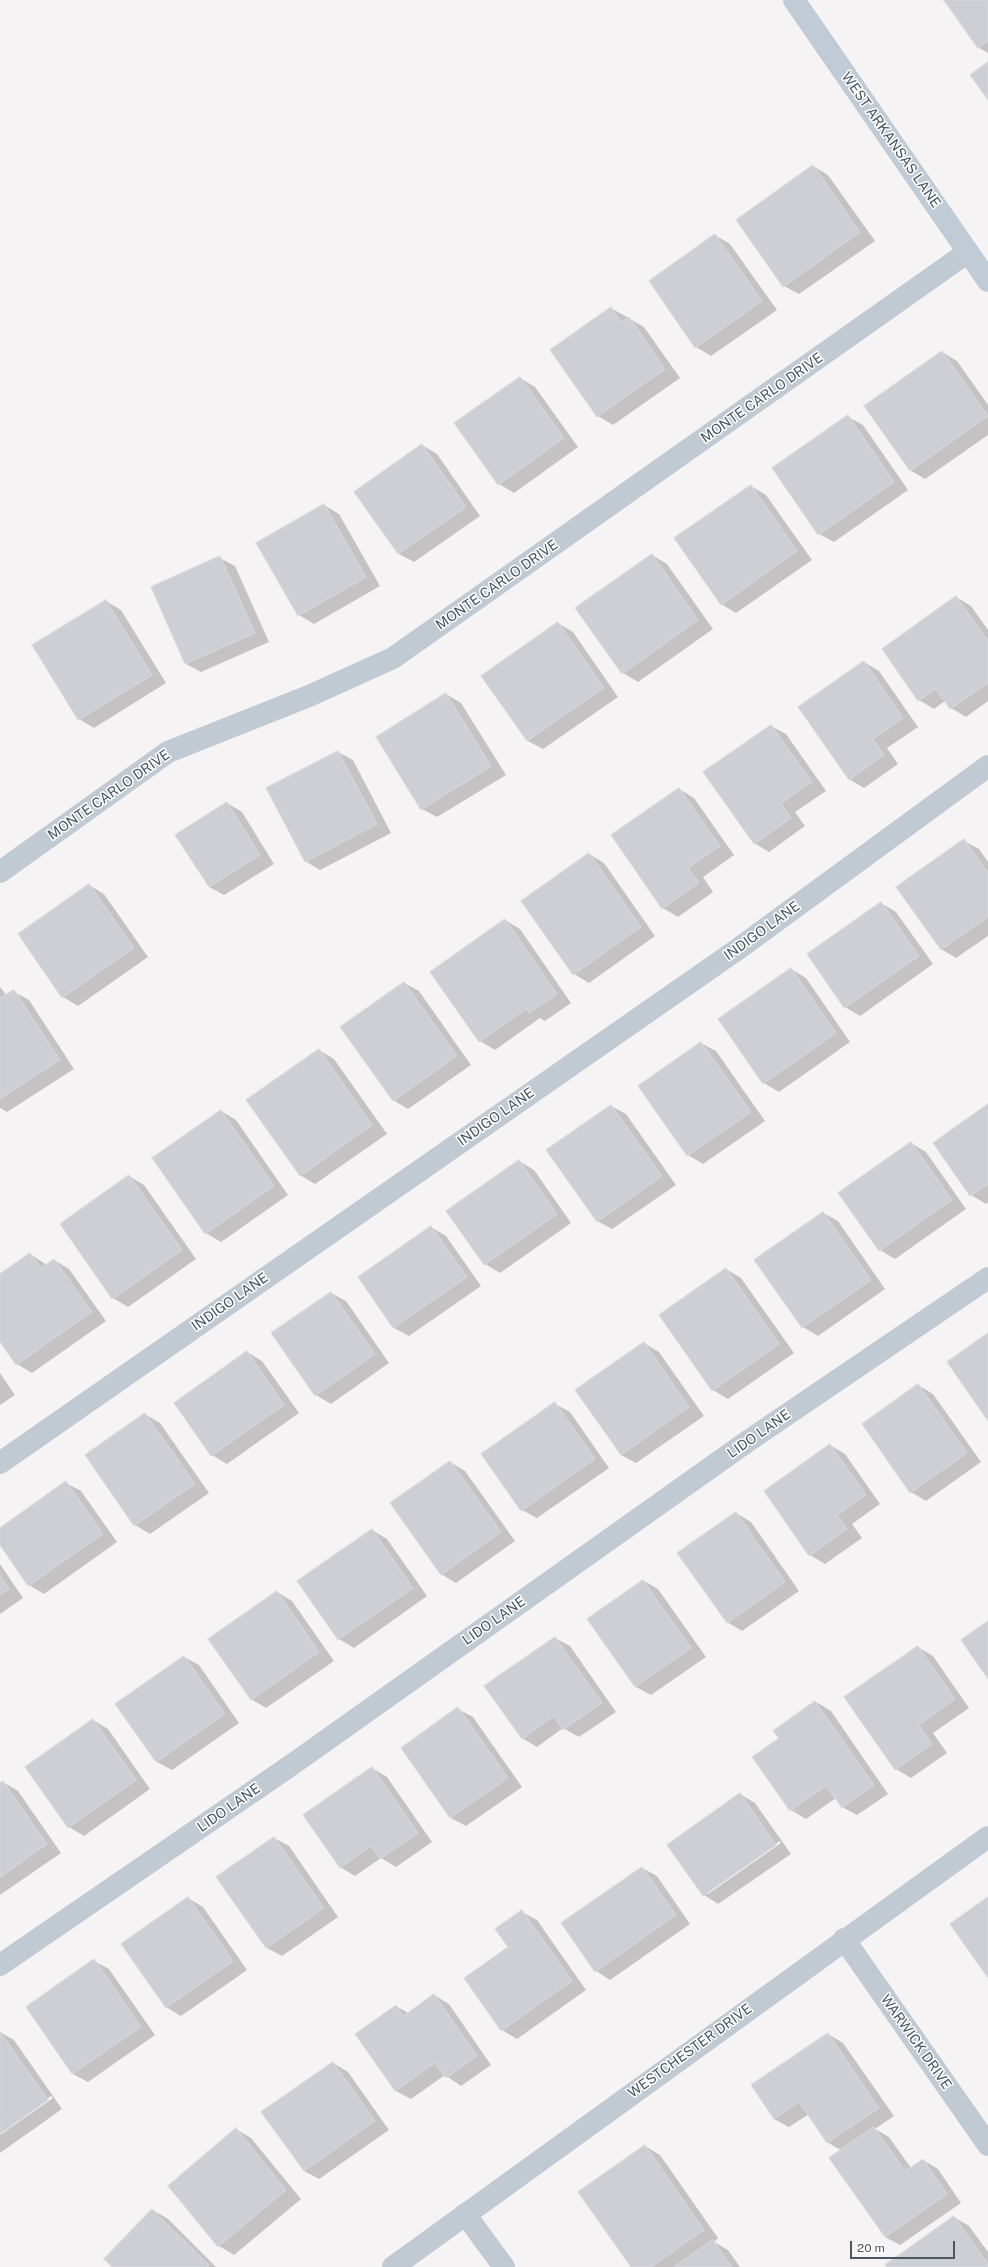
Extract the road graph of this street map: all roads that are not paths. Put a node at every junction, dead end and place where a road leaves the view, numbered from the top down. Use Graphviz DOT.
graph roads {
  1 [pos="794,0"];
  2 [pos="968,252"];
  3 [pos="988,281"];
  4 [pos="984,776"];
  5 [pos="0,872"];
  6 [pos="988,1278"];
  7 [pos="0,1462"];
  8 [pos="988,1837"];
  9 [pos="844,1939"];
  10 [pos="0,1965"];
  11 [pos="988,2145"];
  12 [pos="465,2214"];
  13 [pos="394,2267"];
  14 [pos="504,2267"];
  1 -- 2 [label="main road, WEST ARKANSAS LANE"];
  2 -- 3 [label="main road, WEST ARKANSAS LANE"];
  2 -- 5 [label="street, MONTE CARLO DRIVE"];
  4 -- 7 [label="street, INDIGO LANE"];
  6 -- 10 [label="street, LIDO LANE"];
  8 -- 9 [label="street, WESTCHESTER DRIVE"];
  9 -- 11 [label="street, WARWICK DRIVE"];
  9 -- 12 [label="street, WESTCHESTER DRIVE"];
  12 -- 13 [label="street, WESTCHESTER DRIVE"];
  12 -- 14 [label="street"];
}
